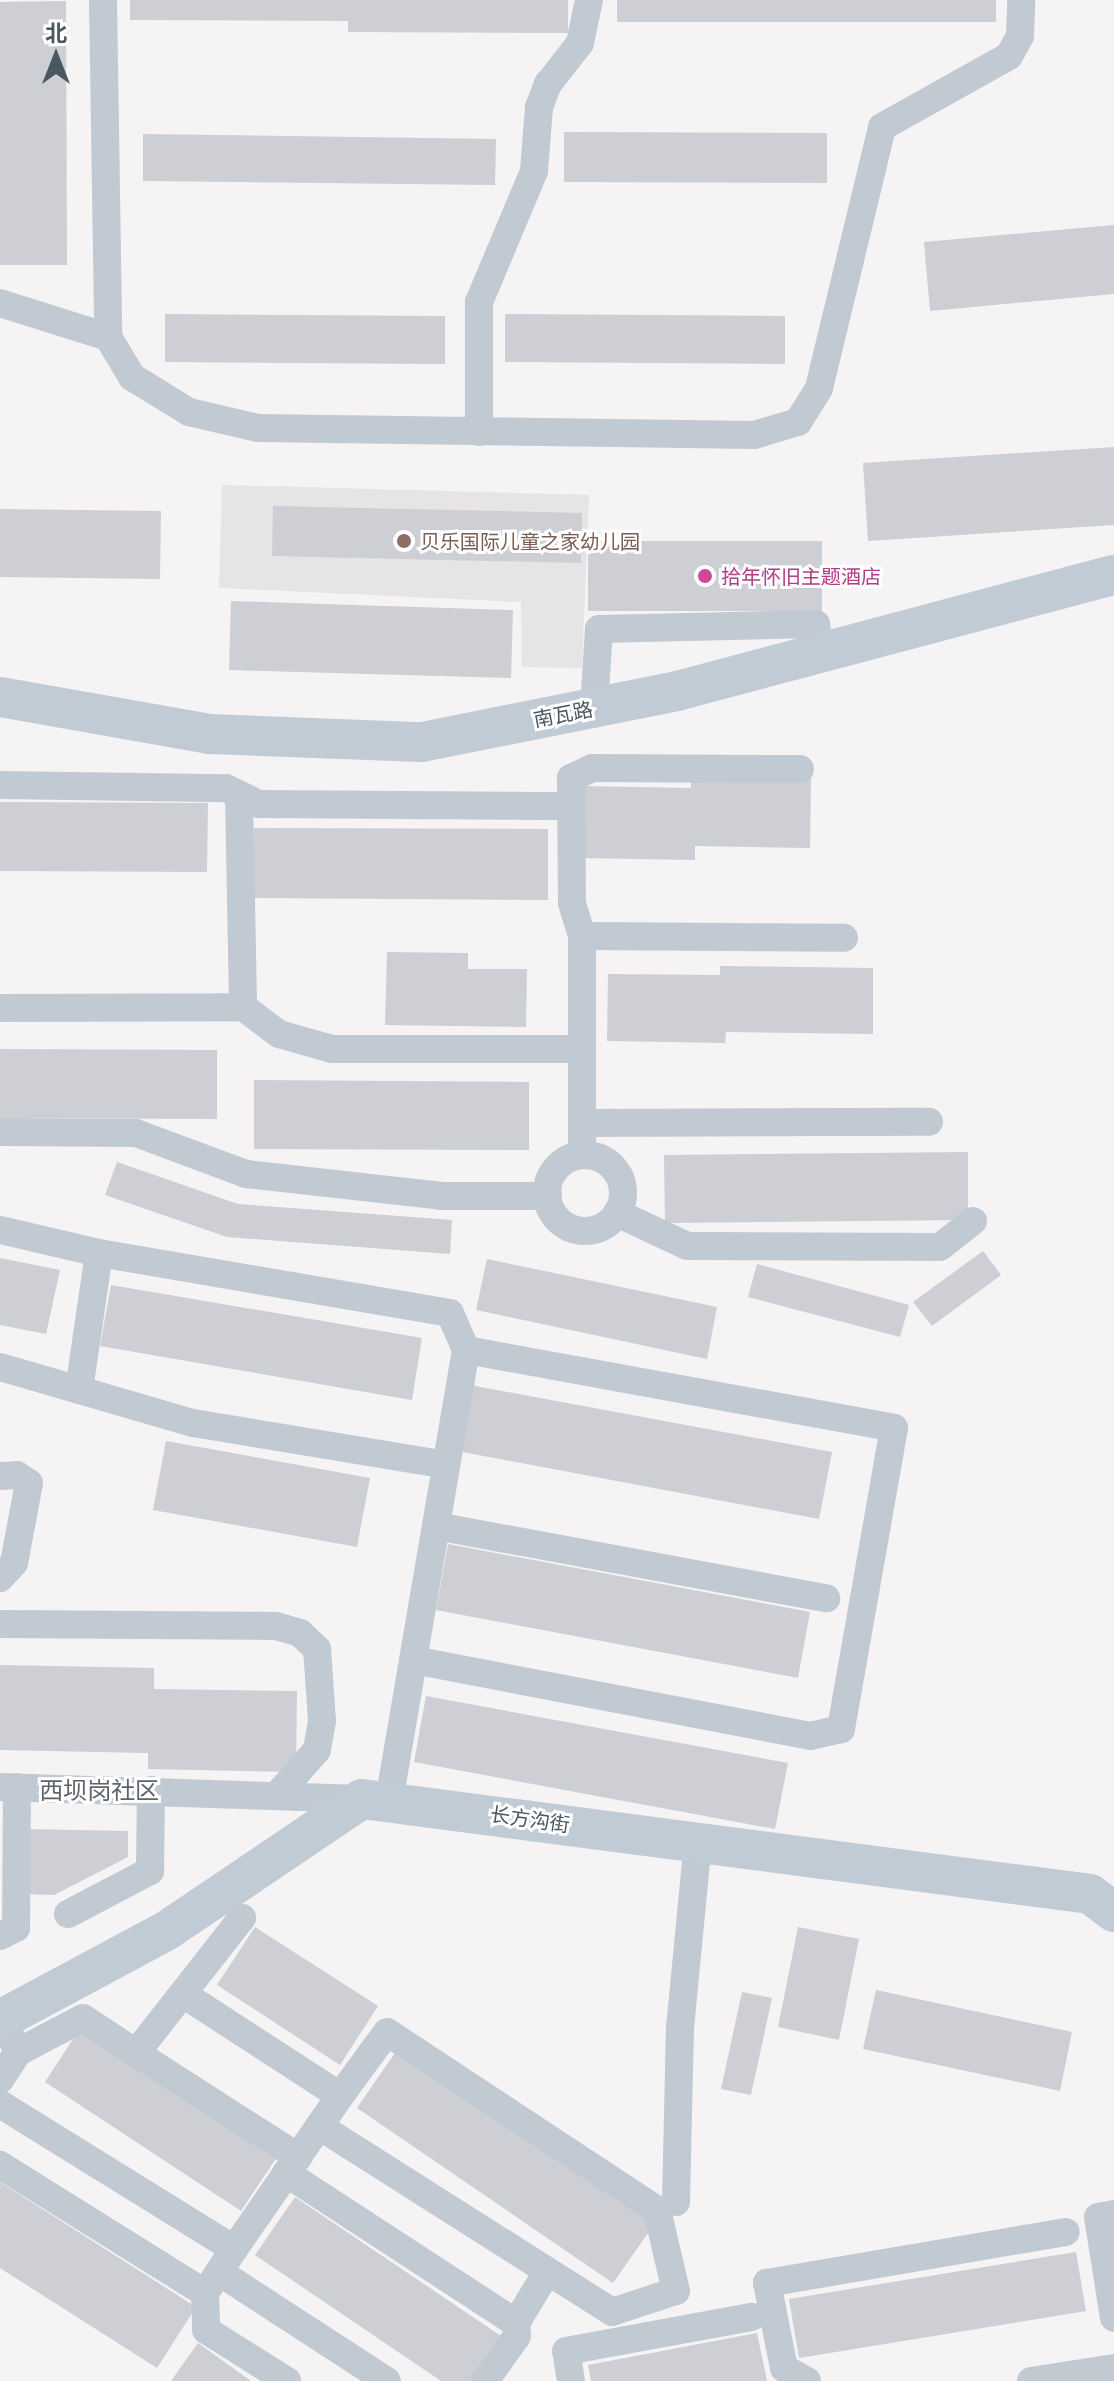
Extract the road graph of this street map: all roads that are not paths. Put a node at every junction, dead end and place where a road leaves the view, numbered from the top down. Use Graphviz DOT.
graph roads {
  1 [pos="103,0"];
  2 [pos="589,0"];
  3 [pos="1021,0"];
  4 [pos="0,303"];
  5 [pos="108,337"];
  6 [pos="479,432"];
  7 [pos="1114,575"];
  8 [pos="820,653"];
  9 [pos="0,697"];
  10 [pos="594,708"];
  11 [pos="800,769"];
  12 [pos="0,785"];
  13 [pos="239,795"];
  14 [pos="571,806"];
  15 [pos="582,936"];
  16 [pos="844,938"];
  17 [pos="243,1007"];
  18 [pos="0,1008"];
  19 [pos="582,1049"];
  20 [pos="929,1122"];
  21 [pos="582,1123"];
  22 [pos="0,1132"];
  23 [pos="582,1155"];
  24 [pos="548,1196"];
  25 [pos="617,1213"];
  26 [pos="973,1221"];
  27 [pos="0,1230"];
  28 [pos="99,1253"];
  29 [pos="466,1350"];
  30 [pos="0,1367"];
  31 [pos="79,1390"];
  32 [pos="446,1465"];
  33 [pos="0,1476"];
  34 [pos="436,1526"];
  35 [pos="0,1578"];
  36 [pos="826,1598"];
  37 [pos="0,1624"];
  38 [pos="413,1660"];
  39 [pos="9,1787"];
  40 [pos="151,1790"];
  41 [pos="279,1793"];
  42 [pos="376,1800"];
  43 [pos="698,1842"];
  44 [pos="1114,1912"];
  45 [pos="68,1914"];
  46 [pos="242,1918"];
  47 [pos="0,1936"];
  48 [pos="183,1994"];
  49 [pos="7,2030"];
  50 [pos="136,2053"];
  51 [pos="0,2079"];
  52 [pos="340,2096"];
  53 [pos="0,2104"];
  54 [pos="319,2126"];
  55 [pos="0,2165"];
  56 [pos="292,2165"];
  57 [pos="676,2202"];
  58 [pos="1114,2214"];
  59 [pos="1066,2232"];
  60 [pos="219,2271"];
  61 [pos="547,2272"];
  62 [pos="752,2317"];
  63 [pos="1114,2318"];
  64 [pos="516,2323"];
  65 [pos="1114,2368"];
  66 [pos="287,2381"];
  67 [pos="387,2381"];
  68 [pos="485,2381"];
  69 [pos="571,2381"];
  70 [pos="807,2381"];
  71 [pos="1031,2381"];
  1 -- 5 [label="street"];
  2 -- 6 [label="street"];
  3 -- 6 [label="street"];
  4 -- 5 [label="street"];
  5 -- 6 [label="street"];
  7 -- 8 [label="street, 南瓦路"];
  8 -- 10 [label="street, 南瓦路"];
  8 -- 10 [label="street"];
  9 -- 10 [label="street, 南瓦路"];
  11 -- 14 [label="street"];
  12 -- 13 [label="street"];
  13 -- 14 [label="street"];
  13 -- 17 [label="street"];
  14 -- 15 [label="street"];
  15 -- 16 [label="street"];
  15 -- 19 [label="street"];
  17 -- 18 [label="street"];
  17 -- 19 [label="street"];
  19 -- 21 [label="street"];
  20 -- 21 [label="street"];
  21 -- 23 [label="street"];
  22 -- 24 [label="street"];
  23 -- 24 [label="street"];
  23 -- 25 [label="street"];
  24 -- 25 [label="street"];
  25 -- 26 [label="street"];
  27 -- 28 [label="street"];
  28 -- 29 [label="street"];
  28 -- 31 [label="street"];
  29 -- 32 [label="street"];
  29 -- 38 [label="street"];
  30 -- 31 [label="street"];
  31 -- 32 [label="street"];
  32 -- 34 [label="street"];
  33 -- 35 [label="street"];
  34 -- 36 [label="street"];
  34 -- 38 [label="street"];
  37 -- 41 [label="street"];
  38 -- 42 [label="street"];
  39 -- 40 [label="street"];
  39 -- 47 [label="street"];
  40 -- 41 [label="street"];
  40 -- 45 [label="street"];
  41 -- 42 [label="street"];
  42 -- 43 [label="street, 长方沟街"];
  42 -- 49 [label="street"];
  43 -- 44 [label="street, 长方沟街"];
  43 -- 57 [label="street"];
  46 -- 48 [label="street"];
  48 -- 50 [label="street"];
  48 -- 52 [label="street"];
  49 -- 50 [label="street"];
  49 -- 51 [label="street"];
  50 -- 56 [label="street"];
  52 -- 54 [label="street"];
  52 -- 61 [label="street"];
  53 -- 60 [label="street"];
  54 -- 56 [label="street"];
  54 -- 61 [label="street"];
  55 -- 60 [label="street"];
  56 -- 60 [label="street"];
  56 -- 64 [label="street"];
  58 -- 63 [label="street"];
  59 -- 70 [label="street"];
  60 -- 66 [label="street"];
  60 -- 67 [label="street"];
  61 -- 64 [label="street"];
  62 -- 69 [label="street"];
  64 -- 68 [label="street"];
  65 -- 71 [label="street"];
}
